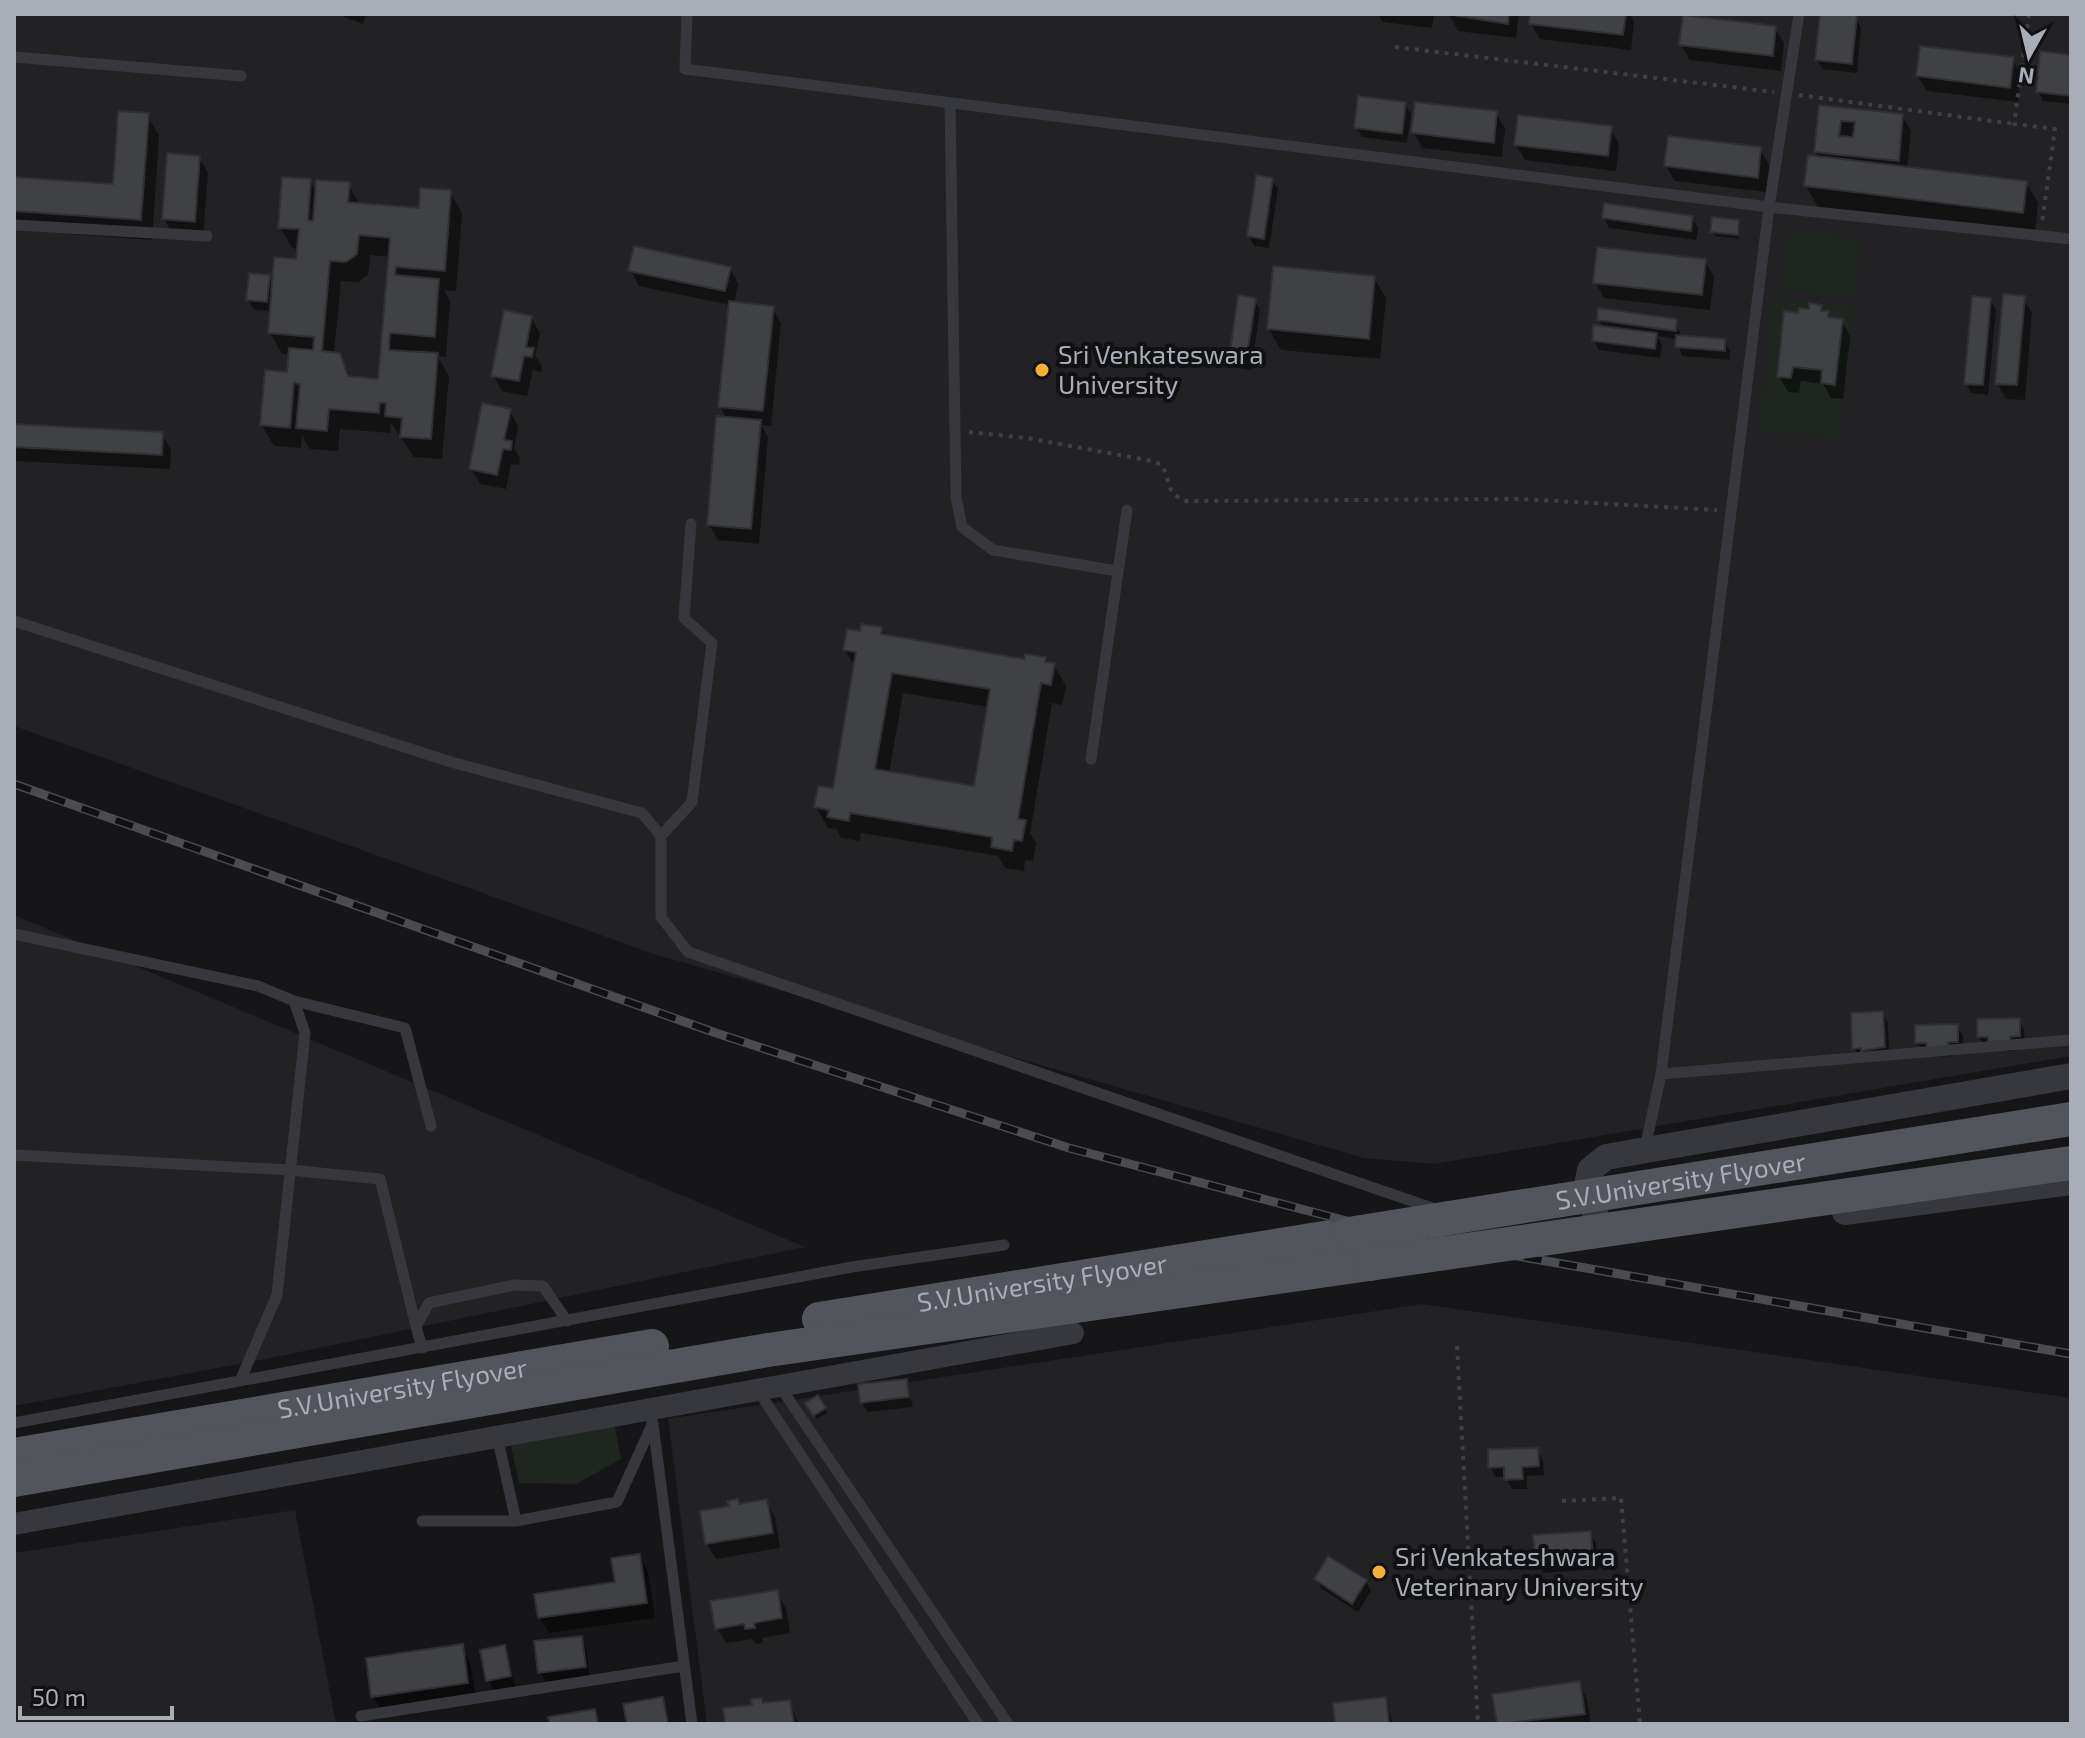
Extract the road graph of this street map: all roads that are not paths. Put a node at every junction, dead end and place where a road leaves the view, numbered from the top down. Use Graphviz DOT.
graph roads {
  1 [pos="687,14"];
  2 [pos="1799,14"];
  3 [pos="14,57"];
  4 [pos="241,76"];
  5 [pos="950,103"];
  6 [pos="1769,207"];
  7 [pos="14,225"];
  8 [pos="207,236"];
  9 [pos="2071,239"];
  10 [pos="1127,510"];
  11 [pos="691,524"];
  12 [pos="1117,571"];
  13 [pos="14,621"];
  14 [pos="1091,759"];
  15 [pos="661,836"];
  16 [pos="14,934"];
  17 [pos="294,1001"];
  18 [pos="2071,1040"];
  19 [pos="1661,1074"];
  20 [pos="2071,1076"];
  21 [pos="2071,1119"];
  22 [pos="431,1126"];
  23 [pos="1645,1148"];
  24 [pos="14,1155"];
  25 [pos="2071,1163"];
  26 [pos="290,1170"];
  27 [pos="2071,1182"];
  28 [pos="1484,1226"];
  29 [pos="1498,1231"];
  30 [pos="1609,1234"];
  31 [pos="1004,1245"];
  32 [pos="567,1321"];
  33 [pos="416,1326"];
  34 [pos="1073,1333"];
  35 [pos="422,1348"];
  36 [pos="240,1381"];
  37 [pos="768,1387"];
  38 [pos="650,1416"];
  39 [pos="14,1423"];
  40 [pos="497,1435"];
  41 [pos="14,1455"];
  42 [pos="14,1480"];
  43 [pos="422,1521"];
  44 [pos="516,1521"];
  45 [pos="14,1524"];
  46 [pos="684,1666"];
  47 [pos="361,1716"];
  48 [pos="692,1724"];
  49 [pos="978,1724"];
  50 [pos="1008,1724"];
  1 -- 5 [label="lane"];
  2 -- 6 [label="lane"];
  3 -- 4 [label="lane"];
  5 -- 6 [label="lane"];
  5 -- 12 [label="lane"];
  6 -- 9 [label="lane"];
  6 -- 19 [label="lane"];
  7 -- 8 [label="lane"];
  10 -- 12 [label="lane"];
  11 -- 15 [label="lane"];
  12 -- 14 [label="lane"];
  13 -- 15 [label="lane"];
  15 -- 28 [label="lane"];
  16 -- 17 [label="lane"];
  17 -- 22 [label="lane"];
  17 -- 26 [label="lane"];
  18 -- 19 [label="lane"];
  19 -- 23 [label="lane"];
  20 -- 23 [label="street"];
  21 -- 41 [label="main road, S.V.University Flyover, bridge"];
  23 -- 30 [label="street"];
  24 -- 26 [label="lane"];
  25 -- 42 [label="main road, S.V.University Flyover, bridge"];
  26 -- 33 [label="lane"];
  26 -- 36 [label="lane"];
  27 -- 30 [label="street"];
  29 -- 30 [label="lane"];
  31 -- 32 [label="lane"];
  32 -- 33 [label="lane"];
  32 -- 35 [label="lane"];
  33 -- 35 [label="lane"];
  34 -- 37 [label="street"];
  35 -- 36 [label="lane"];
  36 -- 39 [label="lane"];
  37 -- 38 [label="street"];
  37 -- 49 [label="lane"];
  37 -- 50 [label="lane"];
  38 -- 40 [label="street"];
  38 -- 44 [label="lane"];
  38 -- 46 [label="lane"];
  40 -- 44 [label="lane"];
  40 -- 45 [label="street"];
  43 -- 44 [label="lane"];
  46 -- 47 [label="lane"];
  46 -- 48 [label="lane"];
}
